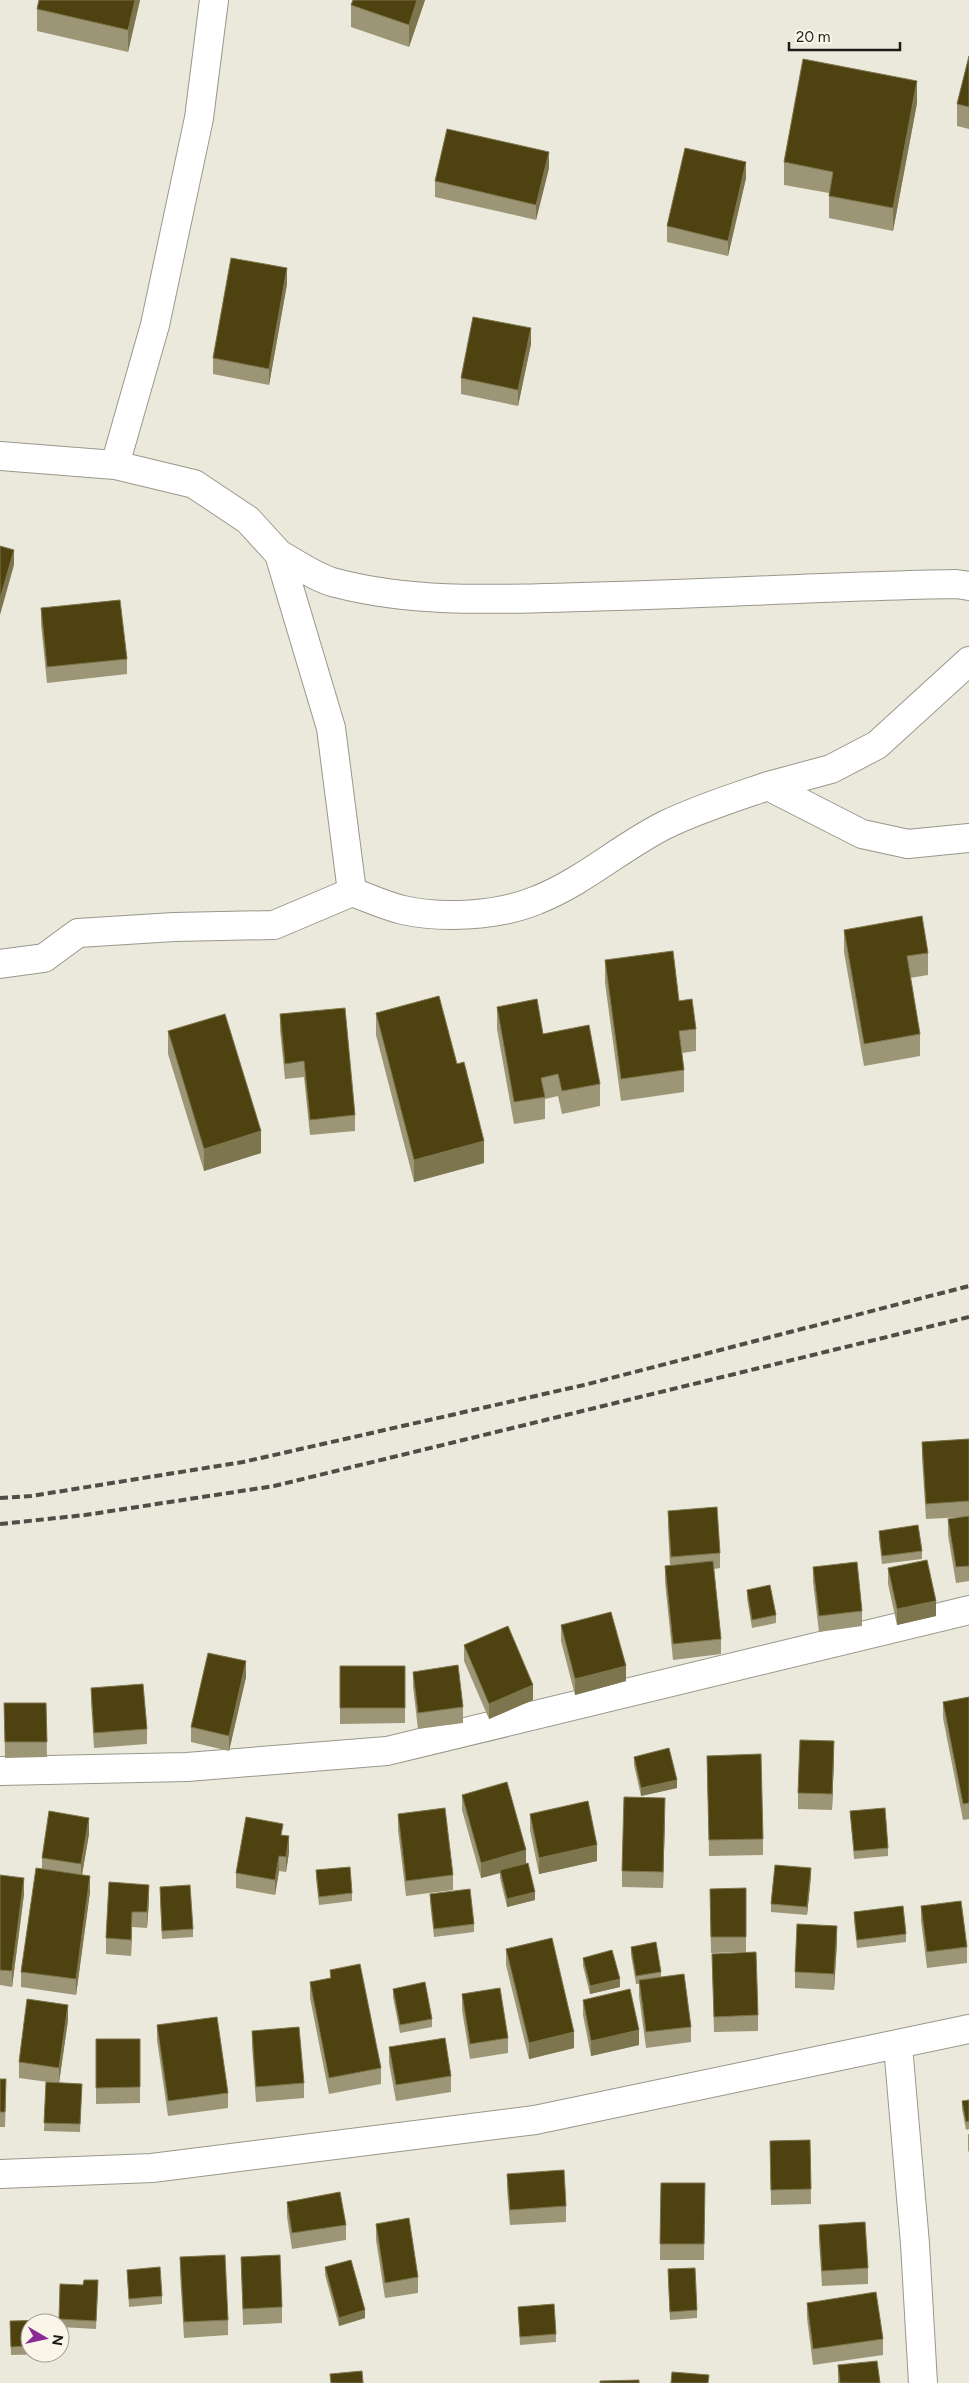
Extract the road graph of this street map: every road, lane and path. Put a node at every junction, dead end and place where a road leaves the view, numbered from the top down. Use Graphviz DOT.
graph roads {
  1 [pos="214,0"];
  2 [pos="0,456"];
  3 [pos="115,465"];
  4 [pos="278,554"];
  5 [pos="969,586"];
  6 [pos="969,661"];
  7 [pos="768,786"];
  8 [pos="969,838"];
  9 [pos="352,892"];
  10 [pos="0,964"];
  11 [pos="969,1610"];
  12 [pos="0,1771"];
  13 [pos="969,2029"];
  14 [pos="898,2046"];
  15 [pos="0,2174"];
  16 [pos="923,2383"];
  1 -- 3 [label="street"];
  2 -- 3 [label="street"];
  3 -- 4 [label="street"];
  4 -- 5 [label="street"];
  4 -- 9 [label="street"];
  6 -- 7 [label="street"];
  7 -- 8 [label="street"];
  7 -- 9 [label="street"];
  9 -- 10 [label="street"];
  11 -- 12 [label="street"];
  13 -- 14 [label="street"];
  14 -- 15 [label="street"];
  14 -- 16 [label="street"];
}
